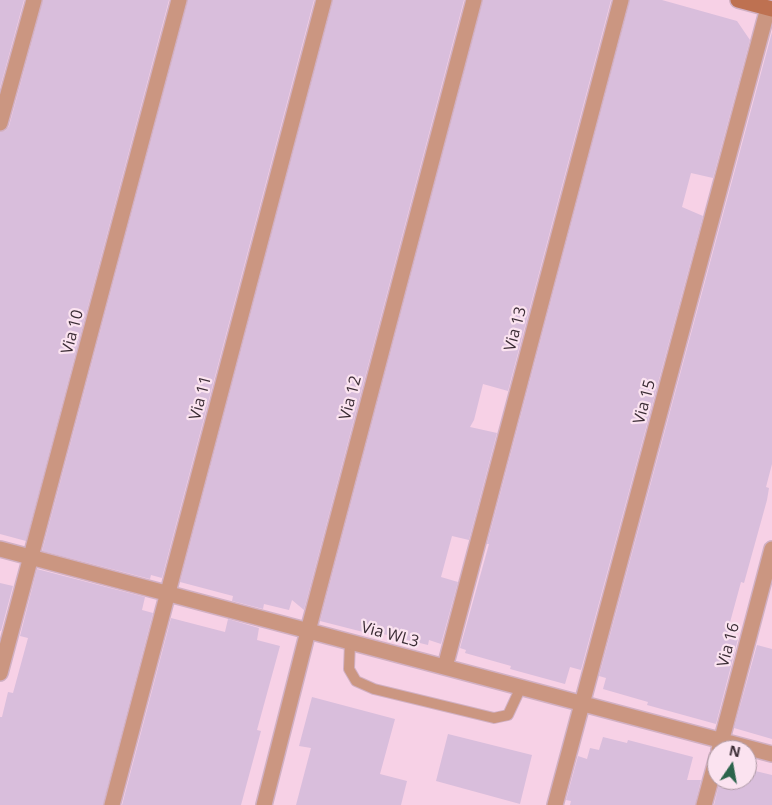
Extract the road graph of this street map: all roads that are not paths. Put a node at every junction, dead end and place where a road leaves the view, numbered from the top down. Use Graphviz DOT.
graph roads {
  1 [pos="34,0"];
  2 [pos="179,0"];
  3 [pos="324,0"];
  4 [pos="474,0"];
  5 [pos="620,0"];
  6 [pos="738,0"];
  7 [pos="770,8"];
  8 [pos="0,123"];
  9 [pos="0,549"];
  10 [pos="772,549"];
  11 [pos="31,558"];
  12 [pos="168,594"];
  13 [pos="308,631"];
  14 [pos="350,642"];
  15 [pos="445,667"];
  16 [pos="0,673"];
  17 [pos="521,687"];
  18 [pos="582,704"];
  19 [pos="721,740"];
  20 [pos="707,741"];
  21 [pos="757,751"];
  22 [pos="772,754"];
  23 [pos="708,790"];
  24 [pos="112,805"];
  25 [pos="264,805"];
  26 [pos="555,805"];
  27 [pos="704,805"];
  1 -- 8 [label="street"];
  2 -- 11 [label="street, Via 10"];
  3 -- 12 [label="street, Via 11"];
  4 -- 13 [label="street, Via 12"];
  5 -- 15 [label="street, Via 13"];
  6 -- 7 [label="street"];
  7 -- 18 [label="street, Via 15"];
  9 -- 11 [label="street, Via WL3"];
  10 -- 19 [label="street, Via 16"];
  11 -- 12 [label="street, Via WL3"];
  11 -- 16 [label="street, Via 10"];
  12 -- 13 [label="street, Via WL3"];
  12 -- 24 [label="street, Via 11"];
  13 -- 14 [label="street, Via WL3"];
  13 -- 25 [label="street, Via 12"];
  14 -- 15 [label="street, Via WL3"];
  14 -- 17 [label="lane"];
  15 -- 17 [label="street, Via WL3"];
  17 -- 18 [label="street, Via WL3"];
  18 -- 20 [label="street, Via WL3"];
  18 -- 26 [label="street, Via 15"];
  21 -- 22 [label="street, Via WL3"];
  23 -- 27 [label="street"];
}
